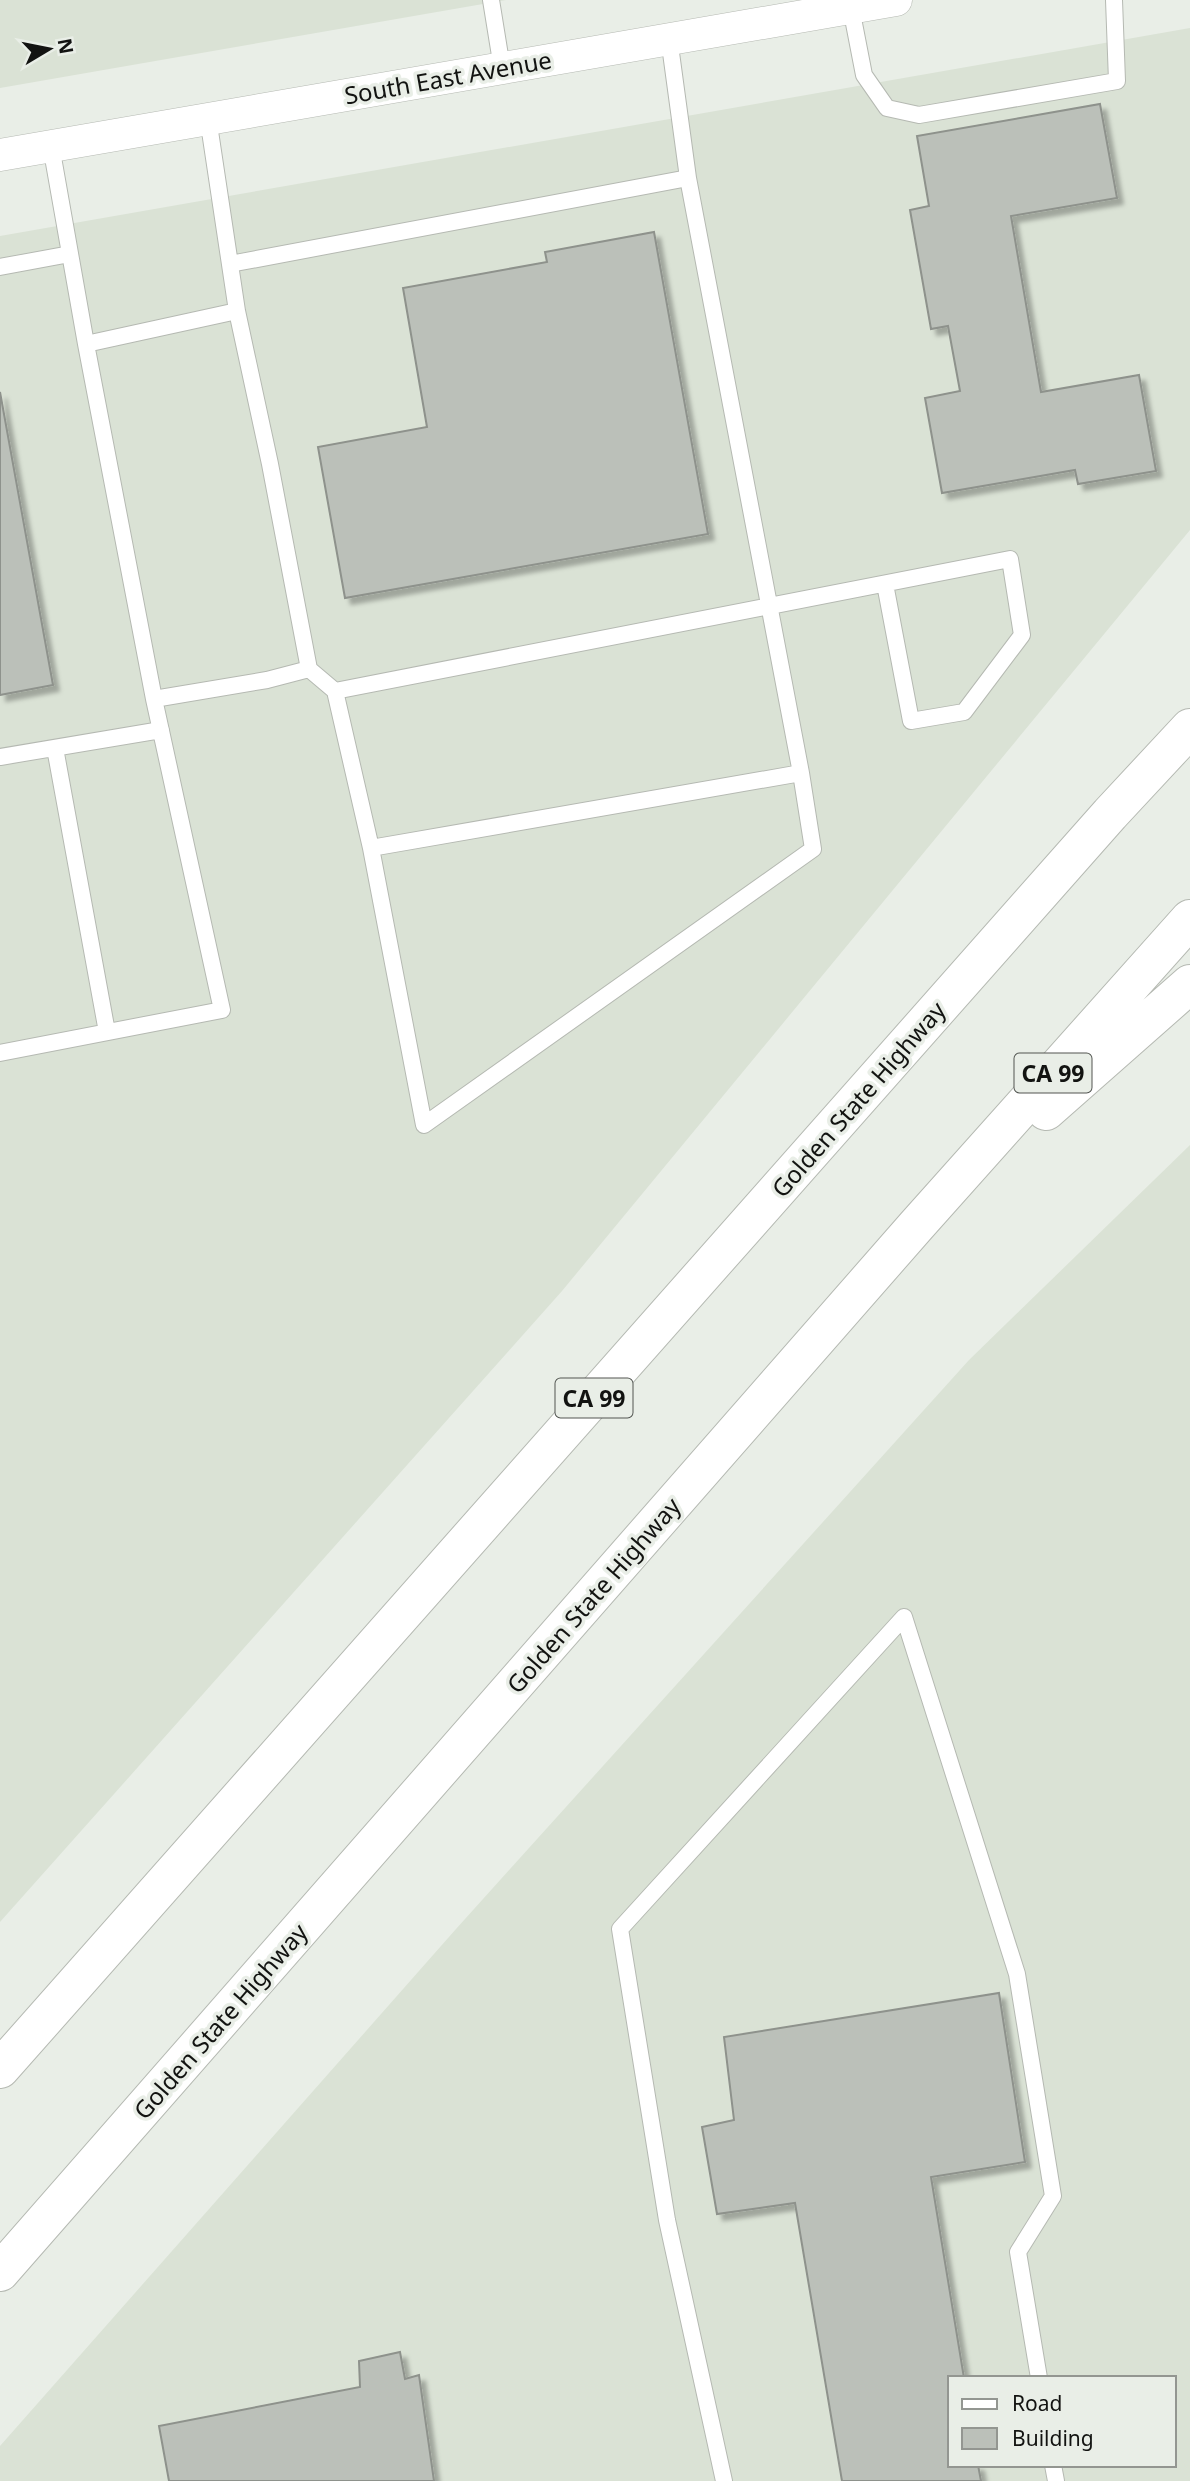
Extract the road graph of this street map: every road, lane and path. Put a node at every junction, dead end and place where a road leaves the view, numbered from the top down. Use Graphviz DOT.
graph roads {
  1 [pos="491,0"];
  2 [pos="896,0"];
  3 [pos="1114,0"];
  4 [pos="851,8"];
  5 [pos="669,38"];
  6 [pos="502,68"];
  7 [pos="208,118"];
  8 [pos="51,146"];
  9 [pos="0,155"];
  10 [pos="688,178"];
  11 [pos="70,254"];
  12 [pos="230,264"];
  13 [pos="0,267"];
  14 [pos="237,311"];
  15 [pos="86,344"];
  16 [pos="885,584"];
  17 [pos="770,607"];
  18 [pos="309,669"];
  19 [pos="335,691"];
  20 [pos="154,699"];
  21 [pos="1190,713"];
  22 [pos="1190,728"];
  23 [pos="161,730"];
  24 [pos="55,748"];
  25 [pos="0,757"];
  26 [pos="801,773"];
  27 [pos="1110,814"];
  28 [pos="371,848"];
  29 [pos="1190,919"];
  30 [pos="1190,984"];
  31 [pos="107,1032"];
  32 [pos="0,1053"];
  33 [pos="916,1226"];
  34 [pos="0,2069"];
  35 [pos="0,2272"];
  36 [pos="1039,2376"];
  37 [pos="724,2481"];
  1 -- 6 [label="lane"];
  2 -- 4 [label="street, South East Avenue"];
  3 -- 4 [label="lane"];
  4 -- 5 [label="street, South East Avenue"];
  5 -- 6 [label="street, South East Avenue"];
  5 -- 10 [label="lane"];
  6 -- 7 [label="street, South East Avenue"];
  7 -- 8 [label="street, South East Avenue"];
  7 -- 12 [label="lane"];
  8 -- 9 [label="street, South East Avenue"];
  8 -- 11 [label="lane"];
  10 -- 12 [label="lane"];
  10 -- 17 [label="lane"];
  11 -- 13 [label="lane"];
  11 -- 15 [label="lane"];
  12 -- 14 [label="lane"];
  14 -- 15 [label="lane"];
  14 -- 18 [label="lane"];
  15 -- 20 [label="lane"];
  16 -- 16 [label="lane"];
  16 -- 17 [label="lane"];
  17 -- 19 [label="lane"];
  17 -- 26 [label="lane"];
  18 -- 19 [label="lane"];
  18 -- 20 [label="lane"];
  19 -- 28 [label="lane"];
  20 -- 23 [label="lane"];
  21 -- 27 [label="highway"];
  22 -- 27 [label="highway, Golden State Highway / CA 99"];
  23 -- 24 [label="lane"];
  23 -- 31 [label="lane"];
  24 -- 25 [label="lane"];
  24 -- 31 [label="lane"];
  26 -- 28 [label="lane"];
  26 -- 28 [label="lane"];
  27 -- 34 [label="highway, Golden State Highway / CA 99"];
  29 -- 33 [label="highway, Golden State Highway / CA 99"];
  30 -- 33 [label="highway"];
  31 -- 32 [label="lane"];
  33 -- 35 [label="highway, Golden State Highway / CA 99"];
  36 -- 37 [label="lane"];
}
